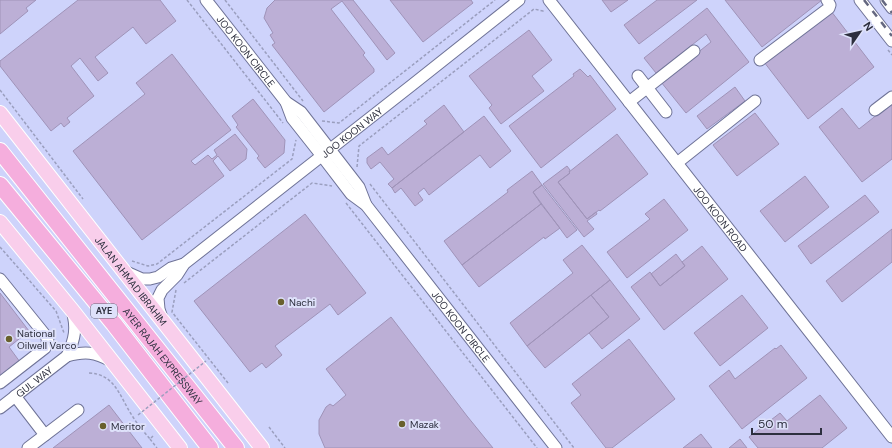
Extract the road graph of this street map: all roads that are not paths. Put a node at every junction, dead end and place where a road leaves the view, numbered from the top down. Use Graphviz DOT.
graph roads {
  1 [pos="206,0"];
  2 [pos="519,0"];
  3 [pos="827,0"];
  4 [pos="860,0"];
  5 [pos="886,0"];
  6 [pos="547,3"];
  7 [pos="892,8"];
  8 [pos="892,41"];
  9 [pos="694,51"];
  10 [pos="760,60"];
  11 [pos="638,76"];
  12 [pos="648,88"];
  13 [pos="892,97"];
  14 [pos="755,101"];
  15 [pos="629,102"];
  16 [pos="875,110"];
  17 [pos="666,112"];
  18 [pos="0,113"];
  19 [pos="0,143"];
  20 [pos="0,151"];
  21 [pos="326,153"];
  22 [pos="677,163"];
  23 [pos="0,185"];
  24 [pos="40,200"];
  25 [pos="0,222"];
  26 [pos="184,264"];
  27 [pos="127,266"];
  28 [pos="0,279"];
  29 [pos="72,310"];
  30 [pos="164,322"];
  31 [pos="67,356"];
  32 [pos="112,361"];
  33 [pos="0,383"];
  34 [pos="15,396"];
  35 [pos="0,408"];
  36 [pos="78,410"];
  37 [pos="45,435"];
  38 [pos="892,437"];
  39 [pos="28,448"];
  40 [pos="180,448"];
  41 [pos="210,448"];
  42 [pos="236,448"];
  43 [pos="262,448"];
  44 [pos="556,448"];
  1 -- 21 [label="street, JOO KOON CIRCLE"];
  2 -- 21 [label="street, JOO KOON WAY"];
  3 -- 10 [label="street"];
  4 -- 8 [label="street"];
  5 -- 7 [label="street"];
  6 -- 15 [label="street, JOO KOON ROAD"];
  9 -- 12 [label="street"];
  11 -- 12 [label="street"];
  12 -- 15 [label="street"];
  12 -- 17 [label="street"];
  13 -- 16 [label="street"];
  14 -- 22 [label="street"];
  15 -- 22 [label="street, JOO KOON ROAD"];
  18 -- 27 [label="main road, JALAN AHMAD IBRAHIM"];
  19 -- 24 [label="highway"];
  20 -- 24 [label="highway, AYER RAJAH EXPRESSWAY / AYE"];
  21 -- 26 [label="street, JOO KOON WAY"];
  21 -- 44 [label="street, JOO KOON CIRCLE"];
  22 -- 38 [label="street, JOO KOON ROAD"];
  23 -- 41 [label="highway, AYER RAJAH EXPRESSWAY / AYE"];
  24 -- 42 [label="highway, AYER RAJAH EXPRESSWAY / AYE"];
  25 -- 29 [label="main road"];
  26 -- 27 [label="street, JOO KOON WAY"];
  26 -- 30 [label="street, JOO KOON WAY"];
  27 -- 30 [label="main road, JALAN AHMAD IBRAHIM"];
  28 -- 33 [label="street"];
  29 -- 31 [label="street"];
  29 -- 32 [label="main road"];
  30 -- 43 [label="main road, JALAN AHMAD IBRAHIM"];
  31 -- 32 [label="street, GUL WAY"];
  31 -- 34 [label="street, GUL WAY"];
  32 -- 40 [label="main road"];
  34 -- 35 [label="street, GUL WAY"];
  34 -- 37 [label="street"];
  36 -- 37 [label="street"];
  37 -- 39 [label="street"];
}
